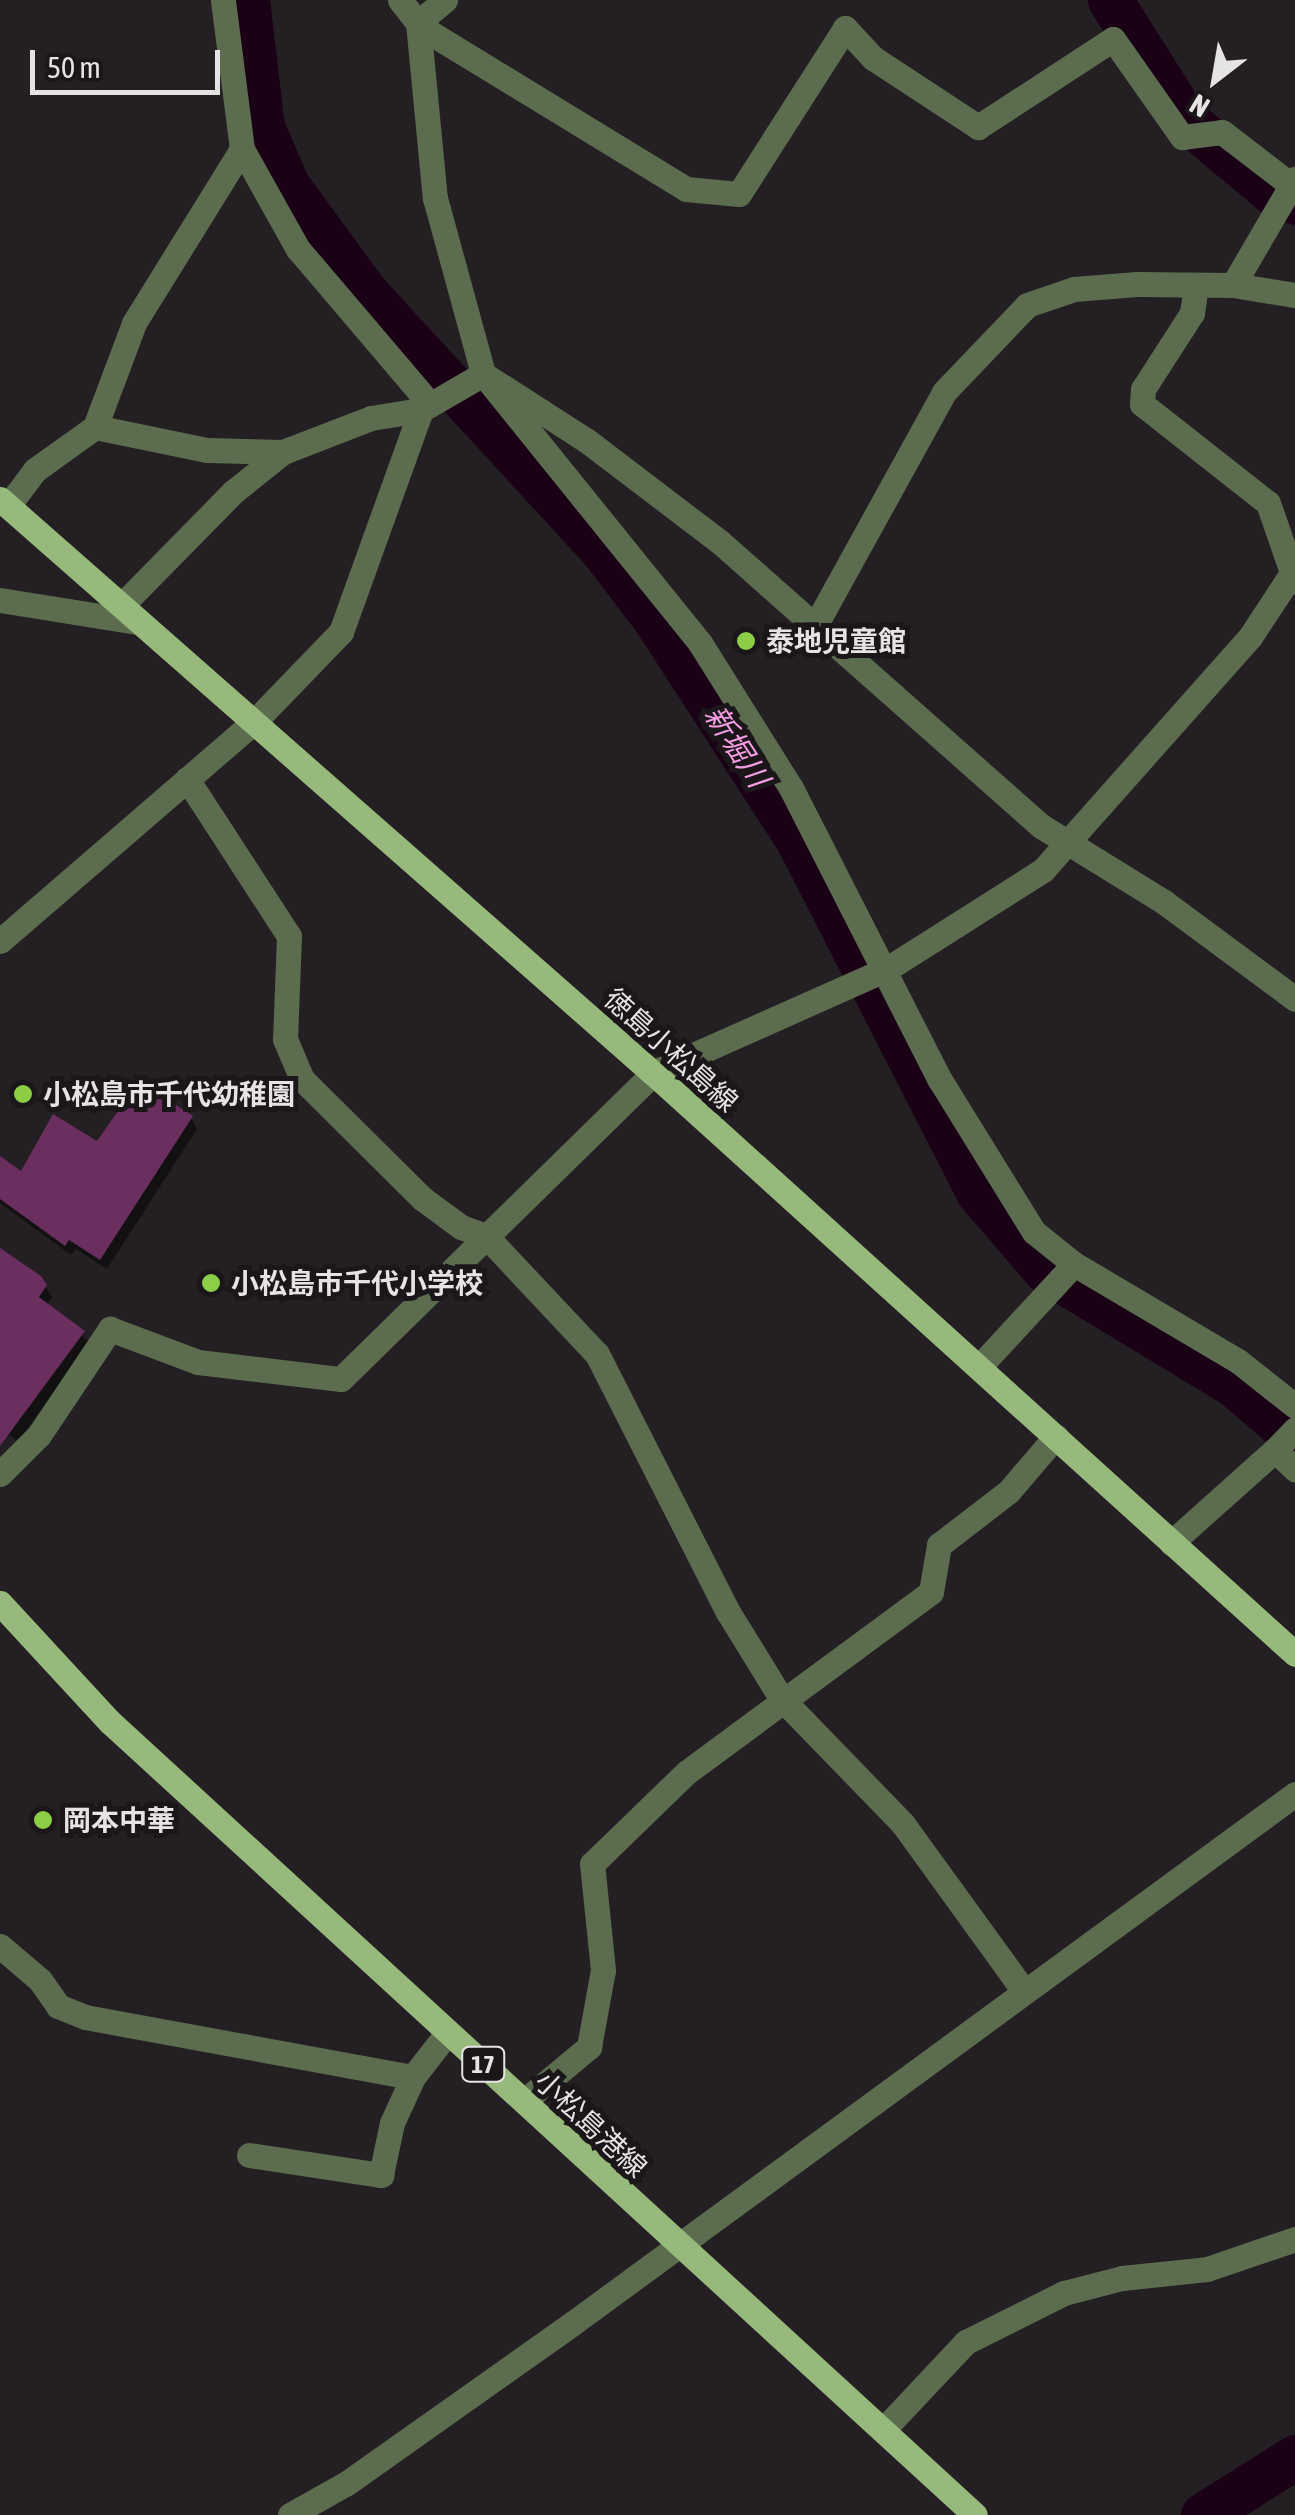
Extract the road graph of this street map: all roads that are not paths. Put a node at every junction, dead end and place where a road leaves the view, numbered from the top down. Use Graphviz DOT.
graph roads {
  1 [pos="223,0"];
  2 [pos="400,0"];
  3 [pos="445,0"];
  4 [pos="418,22"];
  5 [pos="242,149"];
  6 [pos="1288,191"];
  7 [pos="1196,285"];
  8 [pos="1234,285"];
  9 [pos="1295,295"];
  10 [pos="477,376"];
  11 [pos="429,404"];
  12 [pos="95,427"];
  13 [pos="283,452"];
  14 [pos="4,502"];
  15 [pos="1292,579"];
  16 [pos="0,600"];
  17 [pos="130,614"];
  18 [pos="815,626"];
  19 [pos="255,721"];
  20 [pos="187,780"];
  21 [pos="1068,844"];
  22 [pos="0,940"];
  23 [pos="883,970"];
  24 [pos="1295,999"];
  25 [pos="652,1073"];
  26 [pos="486,1236"];
  27 [pos="1071,1267"];
  28 [pos="979,1367"];
  29 [pos="1295,1406"];
  30 [pos="1056,1436"];
  31 [pos="1284,1441"];
  32 [pos="1295,1469"];
  33 [pos="0,1474"];
  34 [pos="1171,1543"];
  35 [pos="0,1603"];
  36 [pos="1295,1654"];
  37 [pos="782,1698"];
  38 [pos="1295,1794"];
  39 [pos="0,1946"];
  40 [pos="1022,1990"];
  41 [pos="448,2032"];
  42 [pos="413,2076"];
  43 [pos="524,2101"];
  44 [pos="249,2155"];
  45 [pos="1295,2239"];
  46 [pos="678,2246"];
  47 [pos="883,2430"];
  48 [pos="298,2514"];
  49 [pos="975,2515"];
  1 -- 5 [label="street"];
  2 -- 4 [label="street"];
  3 -- 4 [label="street"];
  4 -- 6 [label="street"];
  4 -- 10 [label="street"];
  5 -- 11 [label="street"];
  5 -- 12 [label="street"];
  6 -- 8 [label="street"];
  7 -- 8 [label="street"];
  7 -- 15 [label="street"];
  7 -- 18 [label="street"];
  8 -- 9 [label="street"];
  10 -- 11 [label="street"];
  10 -- 18 [label="street"];
  10 -- 23 [label="street"];
  11 -- 13 [label="street"];
  11 -- 19 [label="street"];
  12 -- 13 [label="street"];
  12 -- 14 [label="street"];
  13 -- 17 [label="street"];
  14 -- 17 [label="main road, 徳島小松島線"];
  15 -- 21 [label="street"];
  16 -- 17 [label="street"];
  17 -- 19 [label="main road, 徳島小松島線"];
  18 -- 21 [label="street"];
  19 -- 20 [label="street"];
  19 -- 25 [label="main road, 徳島小松島線"];
  20 -- 22 [label="street"];
  20 -- 26 [label="street"];
  21 -- 23 [label="street"];
  21 -- 24 [label="street"];
  23 -- 25 [label="street"];
  23 -- 27 [label="street"];
  25 -- 26 [label="street"];
  25 -- 28 [label="main road, 徳島小松島線"];
  26 -- 33 [label="street"];
  26 -- 37 [label="street"];
  27 -- 28 [label="street"];
  27 -- 29 [label="street"];
  28 -- 30 [label="main road, 徳島小松島線"];
  30 -- 34 [label="main road, 徳島小松島線"];
  30 -- 37 [label="street"];
  31 -- 32 [label="street"];
  31 -- 34 [label="street"];
  34 -- 36 [label="main road, 徳島小松島線"];
  35 -- 41 [label="main road, 小松島港線 / 17"];
  37 -- 40 [label="street"];
  37 -- 43 [label="street"];
  38 -- 40 [label="street"];
  39 -- 42 [label="street"];
  40 -- 46 [label="street"];
  41 -- 42 [label="street"];
  41 -- 43 [label="main road, 小松島港線 / 17"];
  42 -- 44 [label="street"];
  43 -- 46 [label="main road, 小松島港線 / 17"];
  45 -- 47 [label="street"];
  46 -- 47 [label="main road, 小松島港線 / 17"];
  46 -- 48 [label="street"];
  47 -- 49 [label="main road, 小松島港線 / 17"];
}
